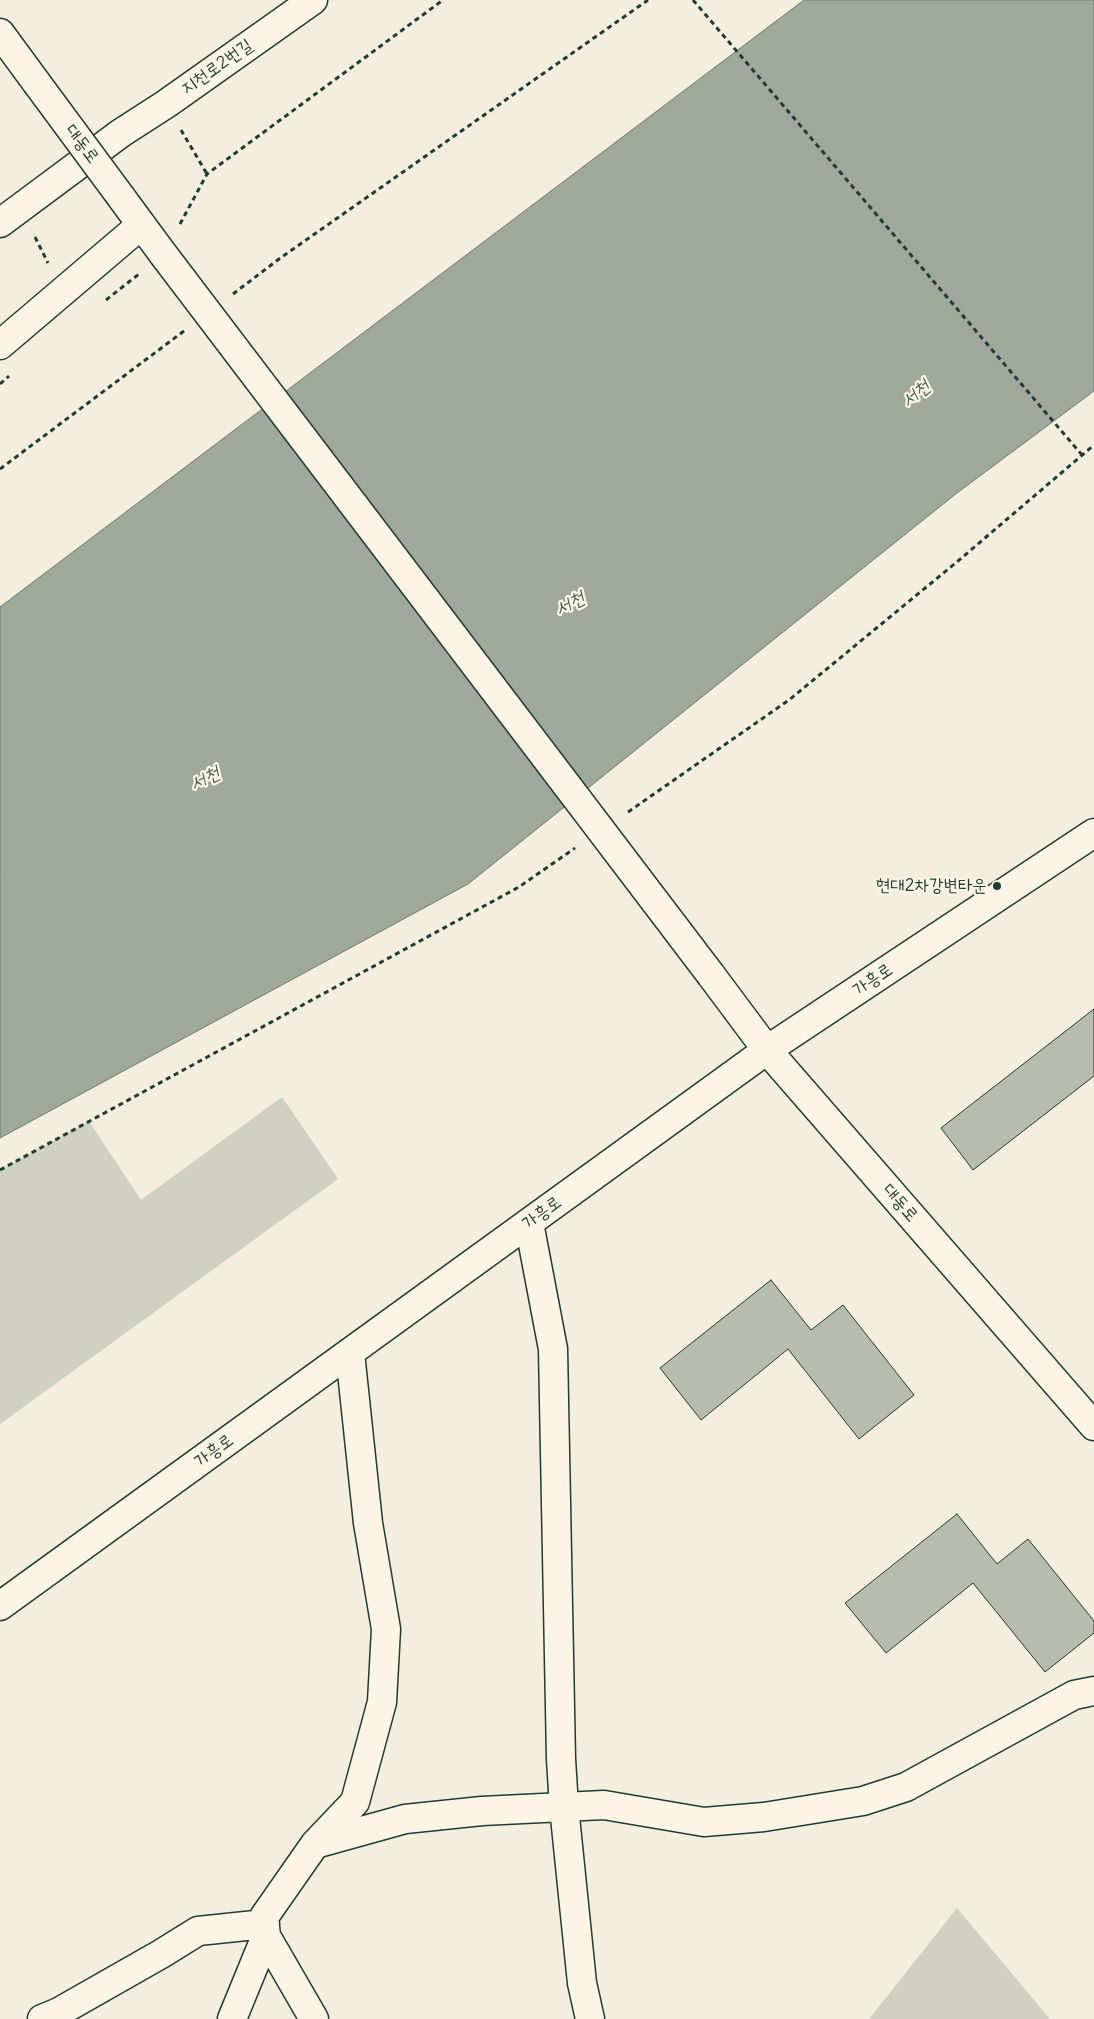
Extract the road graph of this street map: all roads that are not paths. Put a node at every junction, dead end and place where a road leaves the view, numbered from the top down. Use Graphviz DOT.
graph roads {
  1 [pos="313,0"];
  2 [pos="0,33"];
  3 [pos="0,224"];
  4 [pos="142,225"];
  5 [pos="0,346"];
  6 [pos="1094,833"];
  7 [pos="768,1050"];
  8 [pos="529,1223"];
  9 [pos="350,1353"];
  10 [pos="1094,1426"];
  11 [pos="0,1606"];
  12 [pos="1094,1691"];
  13 [pos="564,1807"];
  14 [pos="315,1844"];
  15 [pos="265,1930"];
  16 [pos="42,2019"];
  17 [pos="232,2019"];
  18 [pos="314,2019"];
  19 [pos="590,2019"];
  1 -- 3 [label="street, 지천로2번길"];
  2 -- 4 [label="street, 대동로, bridge"];
  4 -- 5 [label="street"];
  4 -- 7 [label="street, 대동로, bridge"];
  6 -- 7 [label="street, 가흥로"];
  7 -- 8 [label="street, 가흥로"];
  7 -- 10 [label="street, 대동로"];
  8 -- 9 [label="street, 가흥로"];
  8 -- 13 [label="street"];
  9 -- 11 [label="street, 가흥로"];
  9 -- 14 [label="street"];
  12 -- 13 [label="street"];
  13 -- 14 [label="street"];
  13 -- 19 [label="street"];
  14 -- 15 [label="street"];
  15 -- 16 [label="street"];
  15 -- 17 [label="street"];
  15 -- 18 [label="street"];
}
